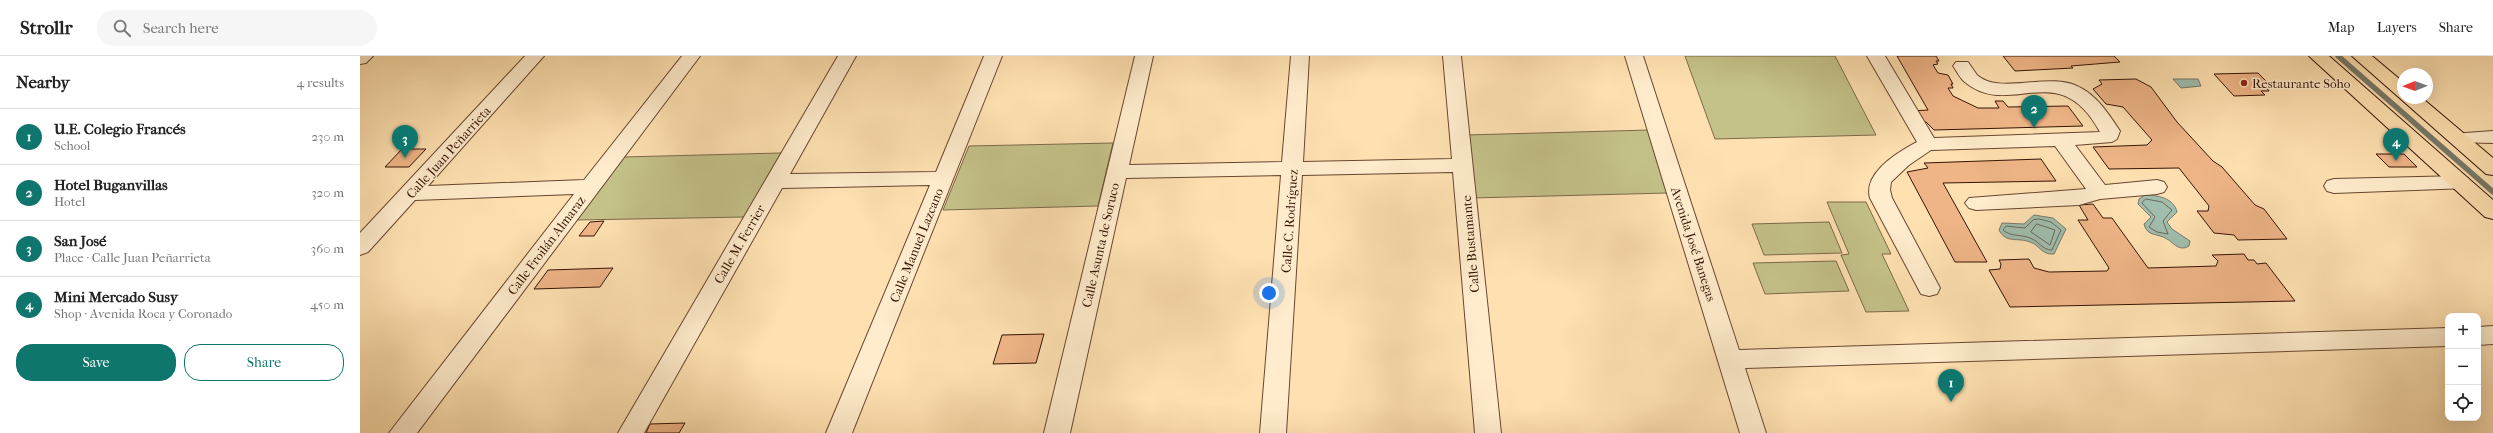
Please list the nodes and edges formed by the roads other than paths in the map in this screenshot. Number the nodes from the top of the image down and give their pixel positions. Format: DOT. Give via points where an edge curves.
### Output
graph roads {
  1 [pos="364,56"];
  2 [pos="535,56"];
  3 [pos="690,56"];
  4 [pos="847,56"];
  5 [pos="993,56"];
  6 [pos="1144,56"];
  7 [pos="1300,56"];
  8 [pos="1452,56"];
  9 [pos="1634,56"];
  10 [pos="1876,56"];
  11 [pos="2318,56"];
  12 [pos="2360,56"];
  13 [pos="360,58"];
  14 [pos="1962,66"];
  15 [pos="2397,87"];
  16 [pos="2417,104"];
  17 [pos="2493,137"];
  18 [pos="2458,138"];
  19 [pos="2060,139"];
  20 [pos="1928,144"];
  21 [pos="1462,164"];
  22 [pos="1292,168"];
  23 [pos="2493,169"];
  24 [pos="1117,172"];
  25 [pos="943,178"];
  26 [pos="776,181"];
  27 [pos="2461,183"];
  28 [pos="2334,186"];
  29 [pos="591,187"];
  30 [pos="2157,188"];
  31 [pos="2099,192"];
  32 [pos="411,193"];
  33 [pos="1976,203"];
  34 [pos="2493,212"];
  35 [pos="360,247"];
  36 [pos="1929,288"];
  37 [pos="2481,336"];
  38 [pos="2493,336"];
  39 [pos="2445,337"];
  40 [pos="1731,359"];
  41 [pos="402,433"];
  42 [pos="631,433"];
  43 [pos="839,433"];
  44 [pos="1057,433"];
  45 [pos="1273,433"];
  46 [pos="1488,433"];
  47 [pos="1754,433"];
  1 -- 13 [label="street"];
  2 -- 32 [label="street, Calle Juan Peñarrieta"];
  3 -- 29 [label="street, Calle Froilán Almaraz"];
  4 -- 26 [label="street, Calle M. Ferrier"];
  5 -- 25 [label="street, Calle Manuel Lazcano"];
  6 -- 24 [label="street, Calle Asunta de Soruco"];
  7 -- 22 [label="street, Calle C. Rodríguez"];
  8 -- 21 [label="street, Calle Bustamante"];
  9 -- 40 [label="street, Avenida José Banegas"];
  10 -- 20 [label="street"];
  11 -- 27 [label="main road"];
  12 -- 15 [label="main road"];
  14 -- 19 [label="street" via="1967,77 1980,87 2069,89 2083,98 2110,131 2110,135 2105,138"];
  16 -- 18 [label="main road"];
  17 -- 18 [label="street"];
  18 -- 23 [label="main road"];
  19 -- 20 [label="street"];
  19 -- 31 [label="street"];
  20 -- 36 [label="street" via="1919,148 1881,181 1879,190"];
  21 -- 22 [label="street"];
  21 -- 46 [label="street, Calle Bustamante"];
  22 -- 24 [label="street"];
  22 -- 45 [label="street, Calle C. Rodríguez"];
  24 -- 44 [label="street, Calle Asunta de Soruco"];
  25 -- 26 [label="street"];
  25 -- 43 [label="street, Calle Manuel Lazcano"];
  26 -- 42 [label="street, Calle M. Ferrier"];
  27 -- 28 [label="street"];
  27 -- 34 [label="main road"];
  29 -- 32 [label="street"];
  29 -- 41 [label="street, Calle Froilán Almaraz"];
  30 -- 31 [label="street"];
  31 -- 33 [label="street" via="2079,198"];
  32 -- 35 [label="street, Calle Juan Peñarrieta"];
  37 -- 38 [label="street"];
  39 -- 40 [label="street"];
  40 -- 47 [label="street, Avenida José Banegas"];
}
